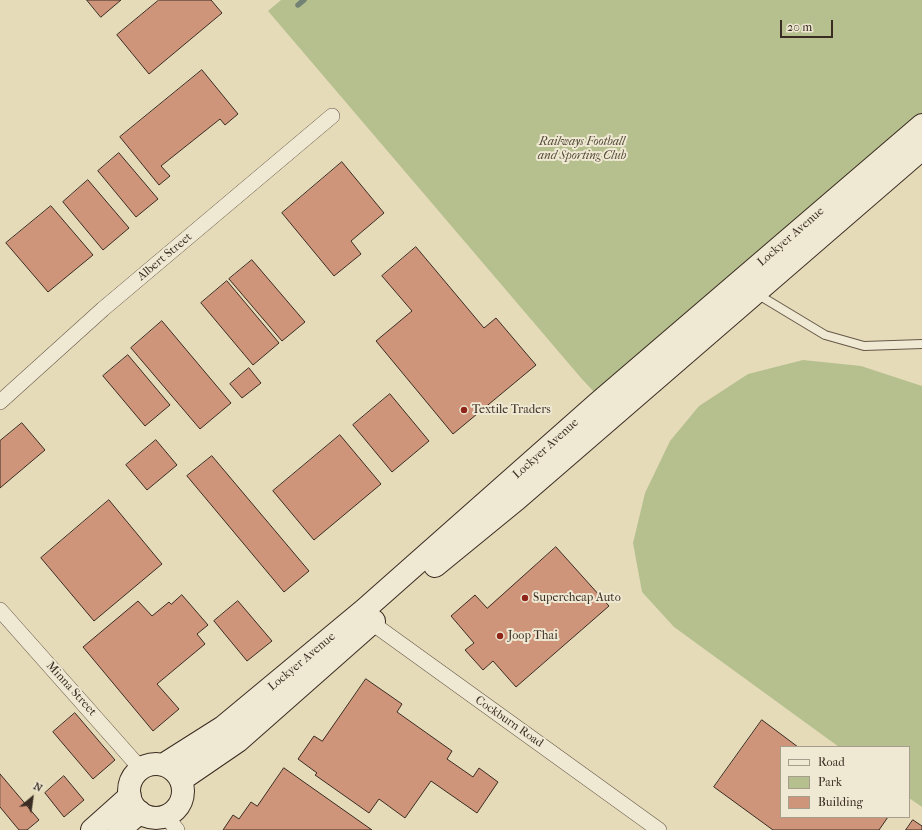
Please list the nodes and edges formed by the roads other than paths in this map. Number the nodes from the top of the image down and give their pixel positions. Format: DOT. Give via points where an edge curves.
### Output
graph roads {
  1 [pos="332,116"];
  2 [pos="922,124"];
  3 [pos="922,149"];
  4 [pos="755,292"];
  5 [pos="922,344"];
  6 [pos="0,402"];
  7 [pos="0,610"];
  8 [pos="366,618"];
  9 [pos="163,765"];
  10 [pos="141,768"];
  11 [pos="181,780"];
  12 [pos="135,804"];
  13 [pos="172,823"];
  14 [pos="92,830"];
  15 [pos="120,830"];
  16 [pos="659,830"];
  1 -- 6 [label="street, Albert Street" via="103,310"];
  2 -- 8 [label="main road, Lockyer Avenue" via="598,403"];
  3 -- 4 [label="main road, Lockyer Avenue"];
  4 -- 5 [label="lane" via="825,335 864,346"];
  4 -- 8 [label="main road, Lockyer Avenue" via="522,494 436,566"];
  7 -- 10 [label="street, Minna Street"];
  8 -- 9 [label="main road, Lockyer Avenue" via="223,727"];
  8 -- 11 [label="main road, Lockyer Avenue" via="238,741"];
  8 -- 16 [label="street, Cockburn Road"];
  9 -- 10 [label="main road" via="152,764"];
  9 -- 11 [label="main road" via="174,770"];
  10 -- 12 [label="main road" via="130,786"];
  11 -- 13 [label="main road" via="184,791 182,801"];
  12 -- 13 [label="main road" via="153,817"];
  12 -- 14 [label="main road"];
  12 -- 15 [label="main road"];
}
